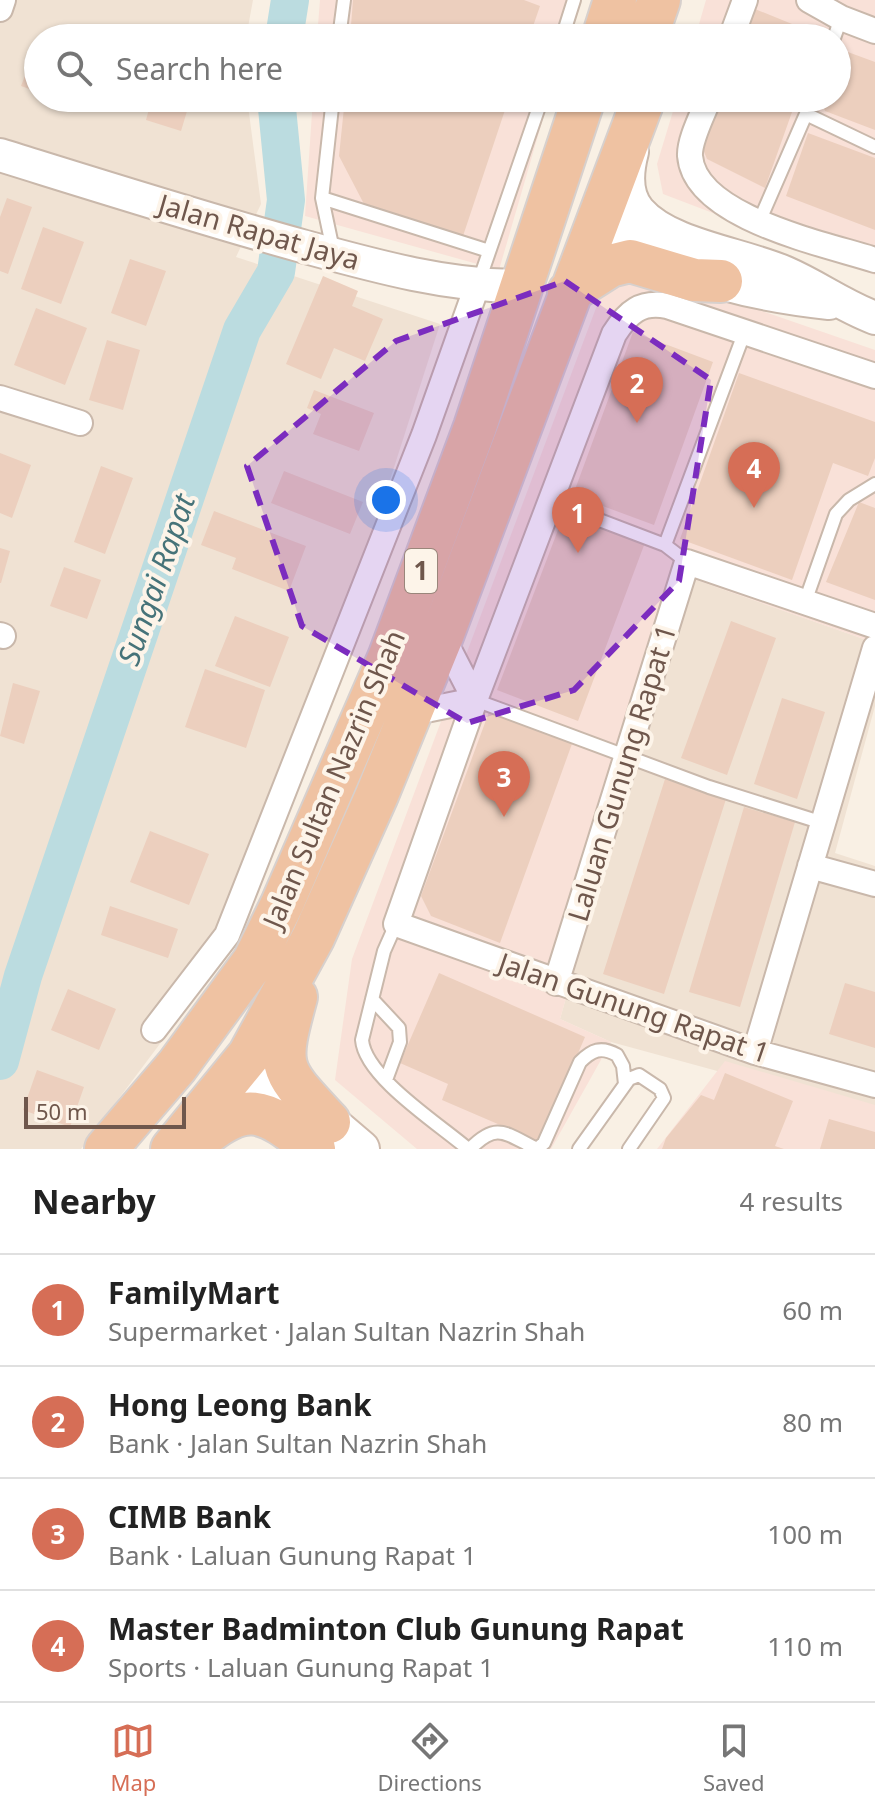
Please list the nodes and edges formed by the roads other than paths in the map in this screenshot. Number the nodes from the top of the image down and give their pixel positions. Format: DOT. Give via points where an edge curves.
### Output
graph roads {
  1 [pos="3,0"];
  2 [pos="344,0"];
  3 [pos="574,0"];
  4 [pos="615,0"];
  5 [pos="643,0"];
  6 [pos="659,0"];
  7 [pos="678,0"];
  8 [pos="745,0"];
  9 [pos="809,0"];
  10 [pos="0,9"];
  11 [pos="341,24"];
  12 [pos="566,24"];
  13 [pos="607,24"];
  14 [pos="635,24"];
  15 [pos="651,24"];
  16 [pos="670,24"];
  17 [pos="736,24"];
  18 [pos="833,24"];
  19 [pos="851,29"];
  20 [pos="875,31"];
  21 [pos="331,112"];
  22 [pos="537,112"];
  23 [pos="579,112"];
  24 [pos="604,112"];
  25 [pos="621,112"];
  26 [pos="639,112"];
  27 [pos="642,112"];
  28 [pos="704,112"];
  29 [pos="809,112"];
  30 [pos="808,115"];
  31 [pos="875,147"];
  32 [pos="0,155"];
  33 [pos="322,198"];
  34 [pos="600,212"];
  35 [pos="759,222"];
  36 [pos="489,251"];
  37 [pos="323,252"];
  38 [pos="875,260"];
  39 [pos="721,281"];
  40 [pos="477,286"];
  41 [pos="522,286"];
  42 [pos="569,292"];
  43 [pos="839,304"];
  44 [pos="875,318"];
  45 [pos="745,331"];
  46 [pos="875,376"];
  47 [pos="0,398"];
  48 [pos="80,423"];
  49 [pos="872,491"];
  50 [pos="552,502"];
  51 [pos="665,545"];
  52 [pos="687,562"];
  53 [pos="805,602"];
  54 [pos="875,626"];
  55 [pos="442,636"];
  56 [pos="875,648"];
  57 [pos="475,700"];
  58 [pos="411,713"];
  59 [pos="627,757"];
  60 [pos="823,823"];
  61 [pos="810,866"];
  62 [pos="875,884"];
  63 [pos="396,924"];
  64 [pos="313,938"];
  65 [pos="254,961"];
  66 [pos="556,983"];
  67 [pos="372,999"];
  68 [pos="154,1030"];
  69 [pos="755,1052"];
  70 [pos="240,1057"];
  71 [pos="386,1080"];
  72 [pos="625,1084"];
  73 [pos="875,1085"];
  74 [pos="325,1140"];
  75 [pos="106,1149"];
  76 [pos="116,1149"];
  77 [pos="172,1149"];
  78 [pos="189,1149"];
  79 [pos="361,1149"];
  80 [pos="469,1149"];
  81 [pos="579,1149"];
  82 [pos="629,1149"];
  1 -- 10 [label="street"];
  2 -- 11 [label="lane"];
  3 -- 12 [label="lane"];
  4 -- 13 [label="highway"];
  5 -- 14 [label="highway"];
  6 -- 15 [label="highway"];
  7 -- 16 [label="highway"];
  8 -- 17 [label="street"];
  9 -- 18 [label="street"];
  19 -- 20 [label="street"];
  21 -- 33 [label="lane"];
  22 -- 36 [label="lane"];
  23 -- 41 [label="highway, Jalan Sultan Nazrin Shah / 1"];
  24 -- 34 [label="highway" via="580,175 580,188"];
  25 -- 34 [label="highway" via="600,173"];
  26 -- 34 [label="highway, Jalan Sultan Nazrin Shah / 1"];
  27 -- 43 [label="street" via="628,187 635,207 648,221 787,273"];
  28 -- 35 [label="street" via="689,154 694,175 715,199"];
  29 -- 30 [label="lane"];
  30 -- 31 [label="lane"];
  30 -- 35 [label="lane"];
  32 -- 37 [label="street, Jalan Rapat Jaya"];
  33 -- 36 [label="lane"];
  33 -- 37 [label="lane"];
  34 -- 39 [label="street" via="639,250"];
  34 -- 42 [label="highway, Jalan Sultan Nazrin Shah / 1"];
  35 -- 38 [label="street"];
  36 -- 40 [label="lane"];
  37 -- 40 [label="street, Jalan Rapat Jaya"];
  39 -- 42 [label="highway" via="694,280 630,261 610,266"];
  39 -- 43 [label="street" via="776,297"];
  40 -- 41 [label="street, Jalan Rapat Jaya"];
  40 -- 68 [label="street" via="424,435 227,935"];
  41 -- 65 [label="highway, Jalan Sultan Nazrin Shah / 1" via="389,658"];
  42 -- 55 [label="highway, Jalan Sultan Nazrin Shah / 1"];
  43 -- 44 [label="street"];
  45 -- 46 [label="street"];
  45 -- 50 [label="street" via="651,303 624,318"];
  45 -- 51 [label="lane"];
  47 -- 48 [label="street"];
  49 -- 53 [label="lane" via="849,500 836,514"];
  50 -- 51 [label="lane"];
  50 -- 57 [label="street"];
  51 -- 52 [label="lane"];
  52 -- 53 [label="street"];
  52 -- 59 [label="street, Laluan Gunung Rapat 1"];
  53 -- 54 [label="street"];
  55 -- 57 [label="street"];
  55 -- 58 [label="highway, Jalan Sultan Nazrin Shah / 1"];
  56 -- 60 [label="street"];
  57 -- 58 [label="street"];
  57 -- 59 [label="lane"];
  57 -- 63 [label="street"];
  58 -- 64 [label="highway, Jalan Sultan Nazrin Shah / 1"];
  59 -- 60 [label="lane"];
  59 -- 66 [label="street, Laluan Gunung Rapat 1"];
  60 -- 61 [label="street"];
  61 -- 62 [label="street"];
  61 -- 69 [label="street"];
  63 -- 66 [label="street, Jalan Gunung Rapat 1"];
  63 -- 67 [label="lane"];
  64 -- 70 [label="highway, Jalan Sultan Nazrin Shah / 1"];
  64 -- 74 [label="highway" via="286,1034 284,1067"];
  65 -- 70 [label="highway" via="229,1021"];
  65 -- 75 [label="highway, Jalan Sultan Nazrin Shah / 1" via="177,1066"];
  66 -- 69 [label="street, Jalan Gunung Rapat 1"];
  67 -- 71 [label="lane" via="363,1053"];
  67 -- 71 [label="lane" via="399,1028 400,1042"];
  69 -- 73 [label="street, Jalan Gunung Rapat 1"];
  70 -- 74 [label="main road"];
  70 -- 76 [label="highway" via="183,1083"];
  70 -- 77 [label="highway, Jalan Sultan Nazrin Shah / 1"];
  71 -- 80 [label="lane"];
  72 -- 80 [label="lane" via="617,1055 599,1049 589,1052 537,1149 498,1130"];
  72 -- 81 [label="lane"];
  72 -- 82 [label="lane" via="639,1075 664,1098"];
  74 -- 78 [label="highway" via="249,1113 227,1117"];
  74 -- 79 [label="main road"];
}
